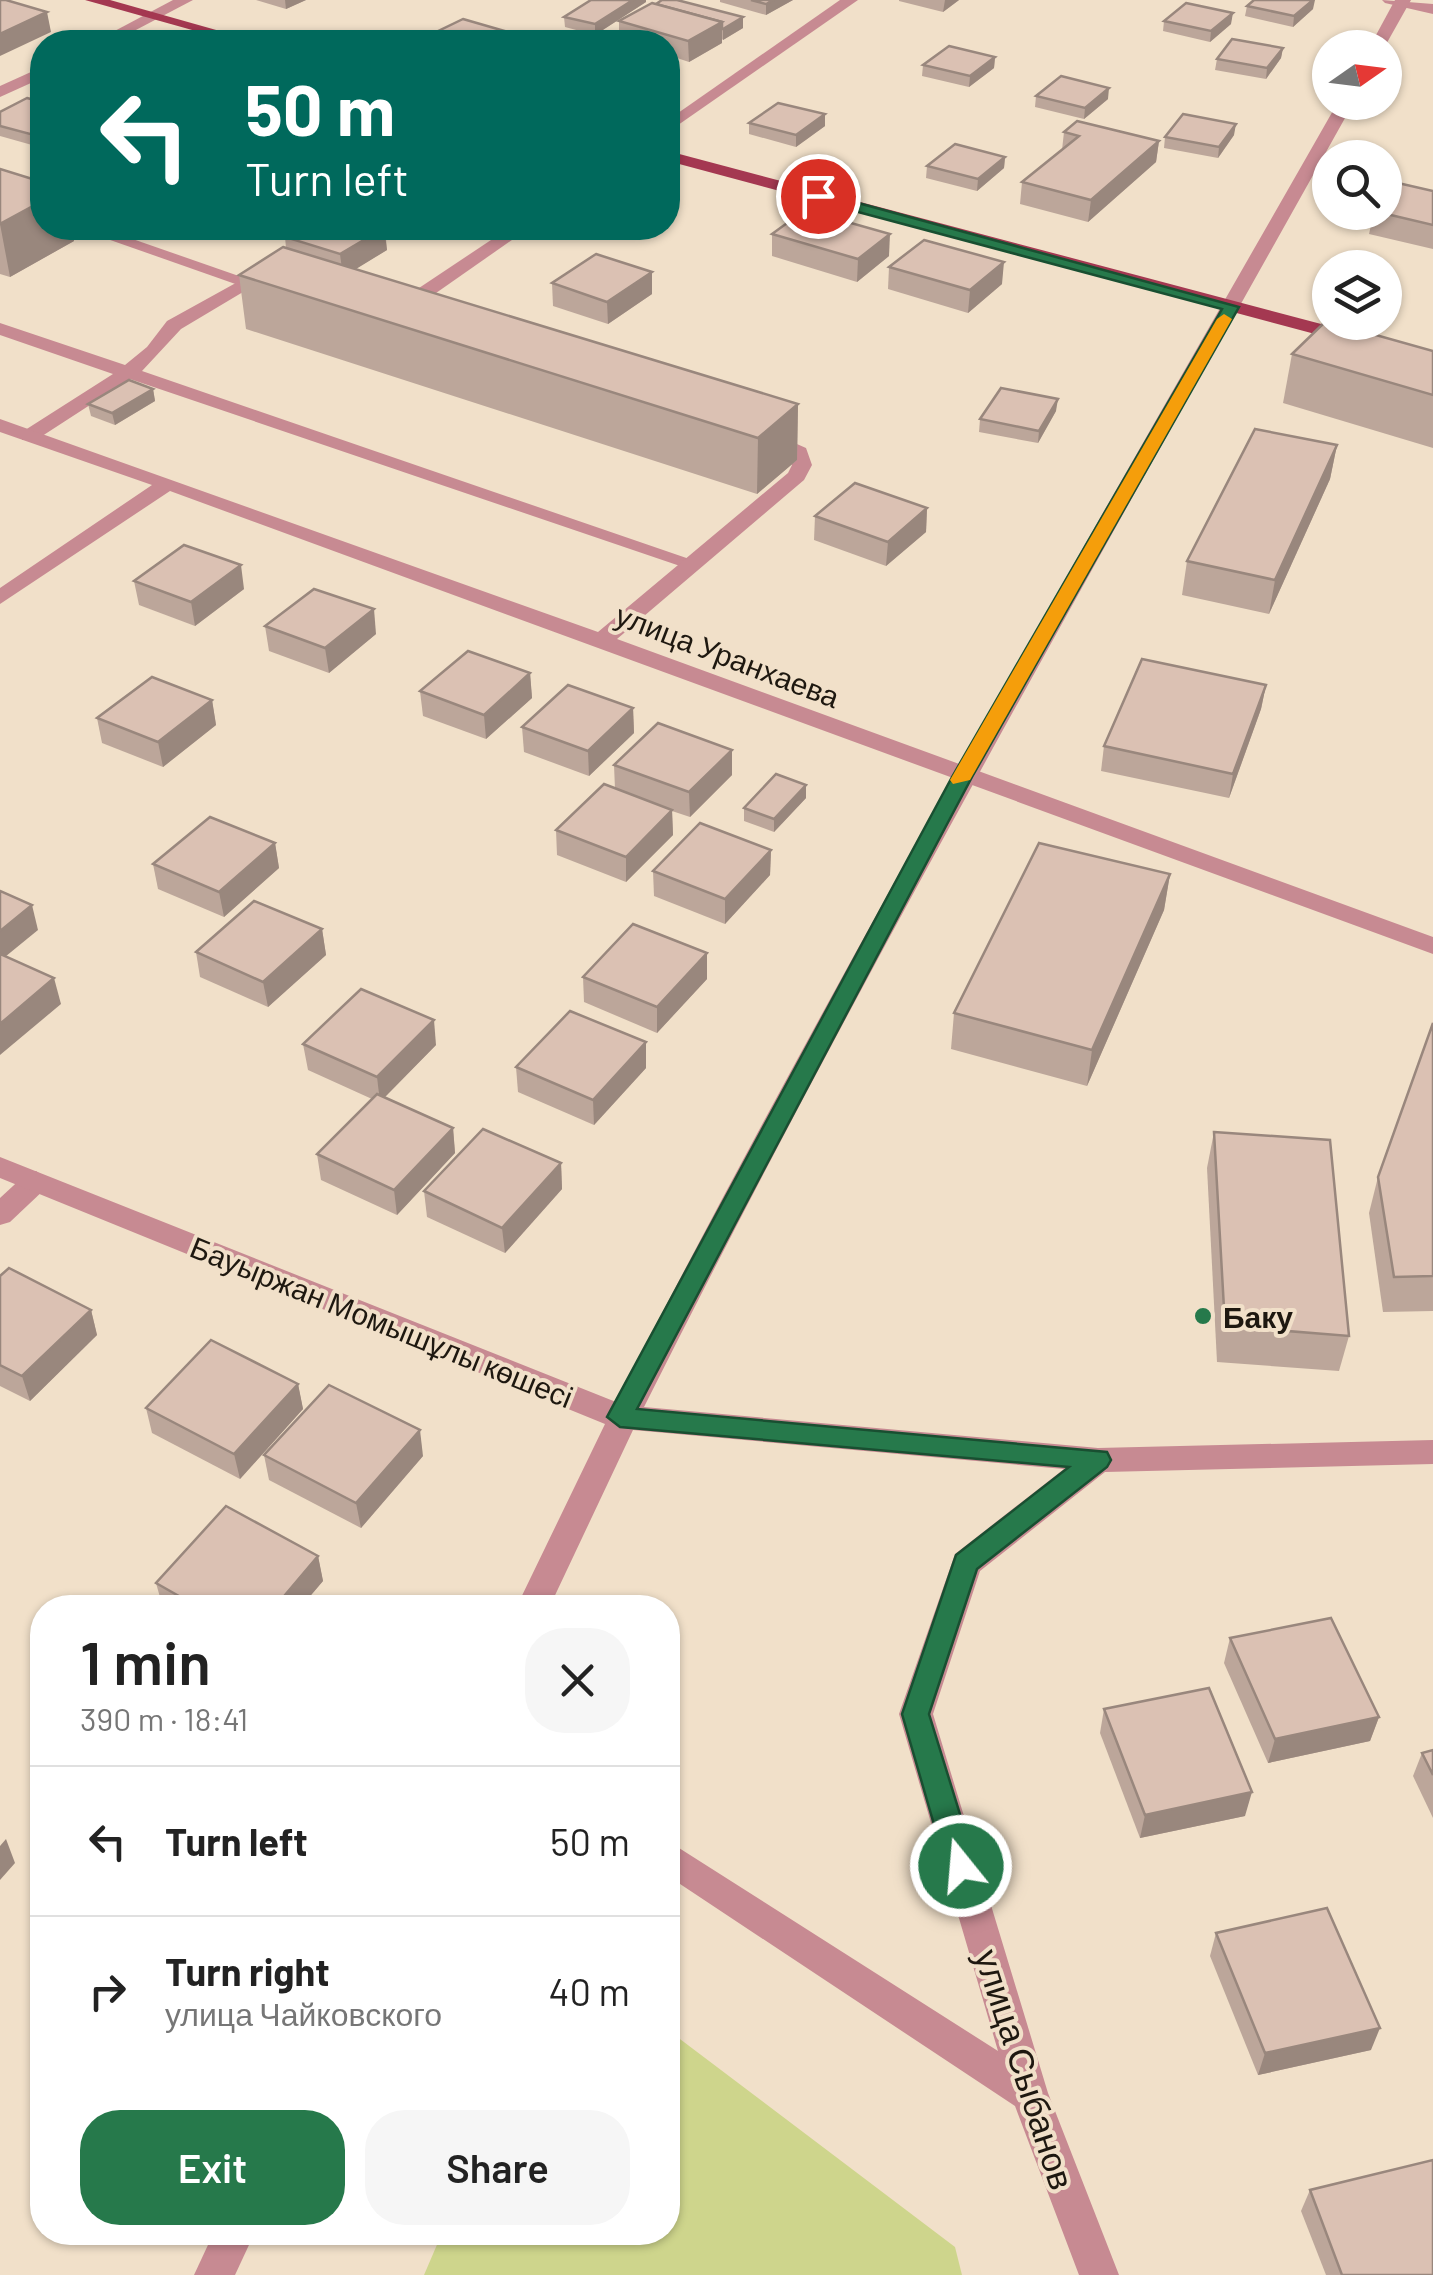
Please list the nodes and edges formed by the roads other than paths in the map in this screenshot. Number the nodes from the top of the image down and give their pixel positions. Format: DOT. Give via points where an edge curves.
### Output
graph roads {
  1 [pos="93,0"];
  2 [pos="185,0"];
  3 [pos="850,0"];
  4 [pos="1398,1"];
  5 [pos="1433,9"];
  6 [pos="155,16"];
  7 [pos="126,30"];
  8 [pos="207,30"];
  9 [pos="1384,30"];
  10 [pos="30,78"];
  11 [pos="0,92"];
  12 [pos="680,119"];
  13 [pos="1336,120"];
  14 [pos="680,159"];
  15 [pos="121,240"];
  16 [pos="504,240"];
  17 [pos="249,283"];
  18 [pos="286,295"];
  19 [pos="1231,307"];
  20 [pos="386,327"];
  21 [pos="0,328"];
  22 [pos="1379,345"];
  23 [pos="126,373"];
  24 [pos="0,426"];
  25 [pos="750,432"];
  26 [pos="29,436"];
  27 [pos="166,485"];
  28 [pos="690,563"];
  29 [pos="0,598"];
  30 [pos="602,639"];
  31 [pos="962,777"];
  32 [pos="1433,946"];
  33 [pos="0,1167"];
  34 [pos="36,1181"];
  35 [pos="0,1215"];
  36 [pos="620,1417"];
  37 [pos="1433,1452"];
  38 [pos="1098,1460"];
  39 [pos="538,1595"];
  40 [pos="680,1865"];
  41 [pos="1029,2093"];
  42 [pos="228,2245"];
  43 [pos="214,2275"];
  44 [pos="1099,2275"];
  1 -- 6 [label="main road"];
  2 -- 6 [label="street"];
  3 -- 12 [label="street"];
  4 -- 5 [label="street"];
  4 -- 9 [label="street"];
  6 -- 7 [label="street"];
  6 -- 8 [label="main road"];
  10 -- 11 [label="street"];
  13 -- 19 [label="street"];
  14 -- 19 [label="main road"];
  15 -- 17 [label="street"];
  16 -- 20 [label="street"];
  17 -- 18 [label="street"];
  17 -- 23 [label="street" via="174,326"];
  19 -- 22 [label="main road"];
  19 -- 31 [label="street"];
  21 -- 23 [label="street"];
  23 -- 26 [label="street"];
  23 -- 28 [label="street"];
  24 -- 26 [label="street, улица Уранхаева"];
  25 -- 28 [label="street" via="796,448 802,465 797,476"];
  26 -- 27 [label="street, улица Уранхаева"];
  27 -- 29 [label="street"];
  27 -- 30 [label="street, улица Уранхаева"];
  28 -- 30 [label="street"];
  30 -- 31 [label="street, улица Уранхаева"];
  31 -- 32 [label="street, улица Уранхаева"];
  31 -- 36 [label="street"];
  33 -- 34 [label="street, Бауыржан Момышұлы көшесі"];
  34 -- 35 [label="street"];
  34 -- 36 [label="street, Бауыржан Момышұлы көшесі"];
  36 -- 38 [label="street, Бауыржан Момышұлы көшесі"];
  36 -- 39 [label="street"];
  37 -- 38 [label="street, Бауыржан Момышұлы көшесі"];
  38 -- 41 [label="street, улица Сыбанов" via="966,1562 916,1714"];
  40 -- 41 [label="street"];
  41 -- 44 [label="street, улица Сыбанов"];
  42 -- 43 [label="street"];
}
